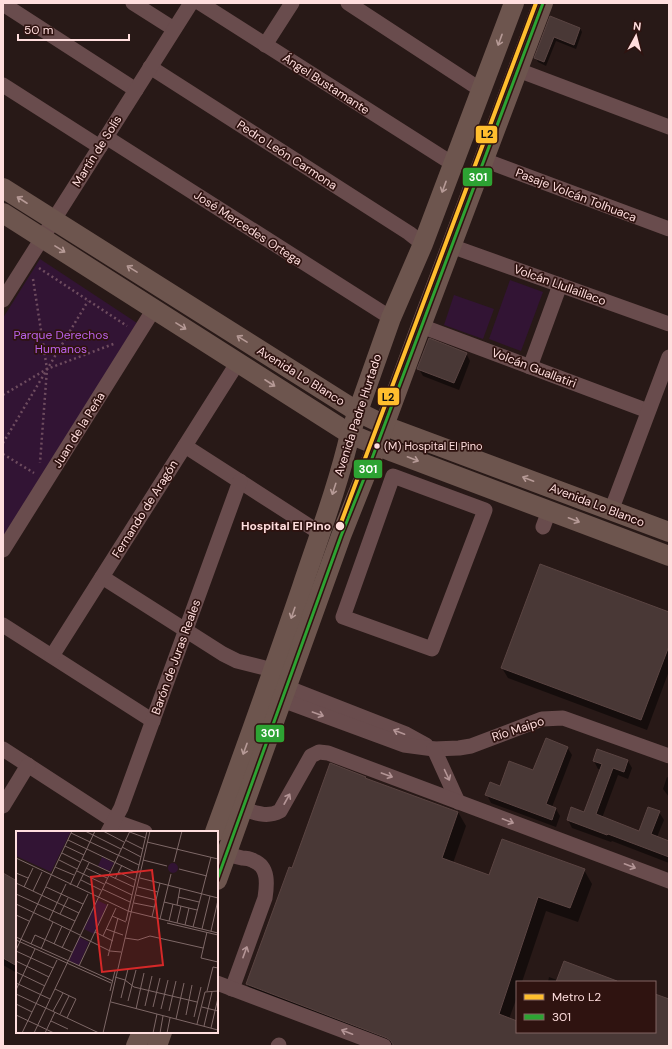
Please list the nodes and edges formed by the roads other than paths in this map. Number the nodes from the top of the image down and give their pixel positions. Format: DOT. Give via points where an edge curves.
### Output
graph roads {
  1 [pos="134,3"];
  2 [pos="191,3"];
  3 [pos="200,3"];
  4 [pos="292,3"];
  5 [pos="348,3"];
  6 [pos="543,3"];
  7 [pos="3,4"];
  8 [pos="509,5"];
  9 [pos="174,29"];
  10 [pos="265,44"];
  11 [pos="150,67"];
  12 [pos="518,70"];
  13 [pos="3,85"];
  14 [pos="136,90"];
  15 [pos="481,90"];
  16 [pos="669,127"];
  17 [pos="103,142"];
  18 [pos="484,160"];
  19 [pos="453,164"];
  20 [pos="3,188"];
  21 [pos="3,213"];
  22 [pos="53,220"];
  23 [pos="669,230"];
  24 [pos="42,238"];
  25 [pos="423,244"];
  26 [pos="451,246"];
  27 [pos="560,285"];
  28 [pos="3,300"];
  29 [pos="154,309"];
  30 [pos="391,318"];
  31 [pos="669,324"];
  32 [pos="420,326"];
  33 [pos="669,357"];
  34 [pos="238,362"];
  35 [pos="530,367"];
  36 [pos="666,374"];
  37 [pos="648,411"];
  38 [pos="358,412"];
  39 [pos="384,425"];
  40 [pos="350,434"];
  41 [pos="376,445"];
  42 [pos="185,446"];
  43 [pos="240,481"];
  44 [pos="611,511"];
  45 [pos="320,532"];
  46 [pos="669,532"];
  47 [pos="3,550"];
  48 [pos="669,556"];
  49 [pos="102,577"];
  50 [pos="3,626"];
  51 [pos="185,630"];
  52 [pos="432,649"];
  53 [pos="52,656"];
  54 [pos="273,670"];
  55 [pos="284,694"];
  56 [pos="153,721"];
  57 [pos="3,749"];
  58 [pos="434,749"];
  59 [pos="669,756"];
  60 [pos="28,765"];
  61 [pos="458,802"];
  62 [pos="3,806"];
  63 [pos="242,809"];
  64 [pos="111,827"];
  65 [pos="138,831"];
  66 [pos="216,831"];
  67 [pos="222,854"];
  68 [pos="218,875"];
  69 [pos="669,881"];
  70 [pos="218,982"];
  71 [pos="232,988"];
  72 [pos="142,1033"];
  73 [pos="162,1033"];
  74 [pos="136,1046"];
  75 [pos="157,1046"];
  76 [pos="384,1046"];
  1 -- 9 [label="street"];
  2 -- 9 [label="street, Martín de Solís"];
  3 -- 10 [label="street, Ángel Bustamante"];
  4 -- 10 [label="street"];
  5 -- 15 [label="street"];
  6 -- 12 [label="main road, Avenida Padre Hurtado"];
  7 -- 14 [label="street"];
  8 -- 15 [label="main road, Avenida Padre Hurtado, one-way"];
  9 -- 11 [label="street, Martín de Solís"];
  10 -- 19 [label="street, Ángel Bustamante"];
  11 -- 14 [label="street, Martín de Solís"];
  11 -- 25 [label="street, Pedro León Carmona"];
  12 -- 16 [label="street"];
  12 -- 18 [label="main road, Avenida Padre Hurtado"];
  13 -- 17 [label="street, José Mercedes Ortega"];
  14 -- 17 [label="street, Martín de Solís"];
  15 -- 19 [label="main road, Avenida Padre Hurtado"];
  17 -- 22 [label="street, Martín de Solís"];
  17 -- 30 [label="street, José Mercedes Ortega"];
  18 -- 23 [label="street, Pasaje Volcán Tolhuaca"];
  18 -- 26 [label="main road, Avenida Padre Hurtado"];
  19 -- 25 [label="main road, Avenida Padre Hurtado, one-way"];
  22 -- 20 [label="main road, Avenida Lo Blanco, one-way"];
  21 -- 24 [label="main road, Avenida Lo Blanco"];
  22 -- 24 [label="street, Martín de Solís"];
  38 -- 22 [label="main road, Avenida Lo Blanco, one-way"];
  24 -- 28 [label="street, Martín de Solís"];
  24 -- 29 [label="main road, Avenida Lo Blanco, one-way"];
  25 -- 30 [label="main road, Avenida Padre Hurtado"];
  26 -- 27 [label="street, Volcán Llullaillaco"];
  26 -- 32 [label="main road, Avenida Padre Hurtado"];
  27 -- 31 [label="street, Volcán Llullaillaco"];
  27 -- 35 [label="street"];
  29 -- 34 [label="main road, Avenida Lo Blanco, one-way"];
  29 -- 47 [label="street, Juan de la Peña" via="43,479"];
  30 -- 38 [label="main road, Avenida Padre Hurtado"];
  32 -- 35 [label="street, Volcán Guallatiri"];
  32 -- 39 [label="main road, Avenida Padre Hurtado"];
  33 -- 36 [label="street"];
  34 -- 40 [label="main road, Avenida Lo Blanco, one-way"];
  34 -- 42 [label="street, Fernando de Aragón"];
  35 -- 37 [label="street, Volcán Guallatiri"];
  36 -- 37 [label="street"];
  37 -- 44 [label="street"];
  38 -- 39 [label="main road, Avenida Lo Blanco"];
  38 -- 40 [label="main road, Avenida Padre Hurtado"];
  39 -- 41 [label="main road, Avenida Padre Hurtado"];
  44 -- 39 [label="main road, Avenida Lo Blanco, one-way"];
  40 -- 41 [label="main road, Avenida Lo Blanco"];
  40 -- 45 [label="main road, Avenida Padre Hurtado, one-way"];
  41 -- 48 [label="main road, Avenida Lo Blanco, one-way" via="546,519"];
  41 -- 55 [label="main road, Avenida Padre Hurtado"];
  42 -- 43 [label="street"];
  42 -- 49 [label="street, Fernando de Aragón"];
  43 -- 45 [label="street"];
  43 -- 51 [label="street, Barón de Juras Reales"];
  44 -- 46 [label="main road, Avenida Lo Blanco"];
  45 -- 54 [label="main road, Avenida Padre Hurtado, one-way"];
  49 -- 51 [label="street"];
  49 -- 53 [label="street, Fernando de Aragón"];
  50 -- 53 [label="street"];
  51 -- 54 [label="street" via="230,658"];
  51 -- 56 [label="street, Barón de Juras Reales"];
  52 -- 52 [label="street" via="484,510 393,476 342,617"];
  53 -- 56 [label="street"];
  54 -- 66 [label="main road, Avenida Padre Hurtado, one-way"];
  55 -- 58 [label="street, Río Maipo" via="404,745"];
  55 -- 63 [label="main road, Avenida Padre Hurtado"];
  56 -- 64 [label="street, Barón de Juras Reales" via="121,808"];
  57 -- 60 [label="street"];
  58 -- 59 [label="street, Río Maipo" via="471,746 542,719 563,718"];
  58 -- 61 [label="street, one-way"];
  60 -- 62 [label="street"];
  60 -- 64 [label="street"];
  63 -- 61 [label="street, one-way" via="266,815 280,811 311,756 319,752 328,753"];
  61 -- 69 [label="street, one-way"];
  63 -- 67 [label="main road, Avenida Padre Hurtado"];
  64 -- 65 [label="street"];
  67 -- 68 [label="main road, Avenida Padre Hurtado"];
  71 -- 67 [label="street, one-way" via="265,898 267,884 265,873 255,861"];
  70 -- 71 [label="street"];
  76 -- 71 [label="street, one-way"];
  72 -- 74 [label="main road"];
  73 -- 75 [label="main road"];
}
